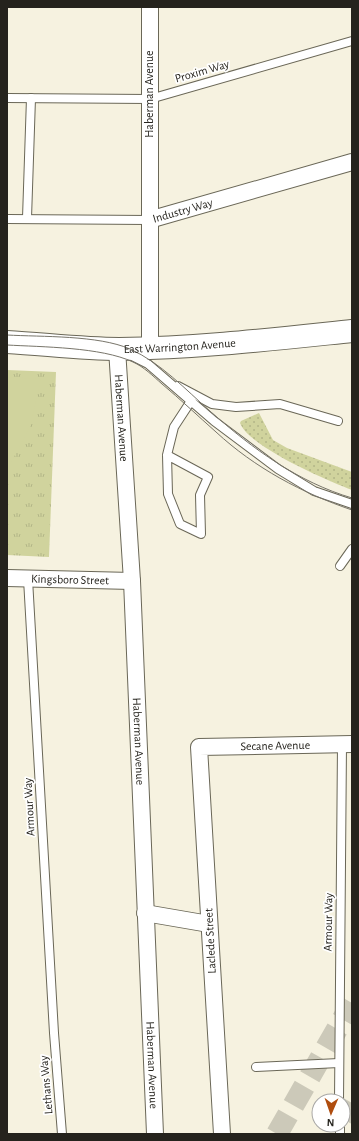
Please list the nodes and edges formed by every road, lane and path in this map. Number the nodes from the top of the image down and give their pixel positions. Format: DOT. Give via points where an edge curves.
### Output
graph roads {
  1 [pos="150,7"];
  2 [pos="352,41"];
  3 [pos="7,98"];
  4 [pos="31,98"];
  5 [pos="150,99"];
  6 [pos="352,162"];
  7 [pos="7,218"];
  8 [pos="27,218"];
  9 [pos="149,220"];
  10 [pos="352,331"];
  11 [pos="7,342"];
  12 [pos="150,348"];
  13 [pos="117,349"];
  14 [pos="170,382"];
  15 [pos="191,401"];
  16 [pos="338,421"];
  17 [pos="167,455"];
  18 [pos="352,504"];
  19 [pos="352,549"];
  20 [pos="340,566"];
  21 [pos="7,578"];
  22 [pos="28,579"];
  23 [pos="132,581"];
  24 [pos="347,744"];
  25 [pos="199,748"];
  26 [pos="145,913"];
  27 [pos="209,924"];
  28 [pos="54,1033"];
  29 [pos="338,1063"];
  30 [pos="256,1067"];
  31 [pos="339,1093"];
  32 [pos="62,1134"];
  33 [pos="155,1134"];
  34 [pos="222,1134"];
  1 -- 5 [label="street, Haberman Avenue"];
  2 -- 5 [label="lane, Proxim Way"];
  3 -- 4 [label="lane, Proxim Way"];
  4 -- 5 [label="lane, Proxim Way"];
  4 -- 8 [label="lane"];
  5 -- 9 [label="street, Haberman Avenue"];
  6 -- 9 [label="street, Industry Way"];
  7 -- 8 [label="lane, Industry Way"];
  8 -- 9 [label="lane, Industry Way"];
  9 -- 12 [label="street, Haberman Avenue"];
  10 -- 12 [label="main road, East Warrington Avenue"];
  11 -- 13 [label="main road, East Warrington Avenue"];
  12 -- 13 [label="main road, East Warrington Avenue"];
  13 -- 14 [label="lane" via="148,364"];
  13 -- 23 [label="street, Haberman Avenue"];
  14 -- 15 [label="lane"];
  14 -- 16 [label="lane" via="212,404 236,407 280,404"];
  15 -- 17 [label="lane" via="174,426"];
  15 -- 18 [label="lane" via="278,469 314,491"];
  17 -- 17 [label="lane" via="168,494 180,524 201,534 200,495 208,477"];
  19 -- 20 [label="lane"];
  21 -- 22 [label="street, Kingsboro Street"];
  22 -- 23 [label="street, Kingsboro Street"];
  22 -- 28 [label="lane, Armour Way"];
  23 -- 26 [label="street, Haberman Avenue"];
  24 -- 25 [label="street, Secane Avenue"];
  24 -- 29 [label="lane, Armour Way"];
  25 -- 27 [label="street, Laclede Street"];
  26 -- 27 [label="street"];
  26 -- 33 [label="street, Haberman Avenue"];
  27 -- 34 [label="street, Laclede Street"];
  28 -- 32 [label="lane, Lethans Way"];
  29 -- 30 [label="lane"];
  29 -- 31 [label="lane, Armour Way"];
}
